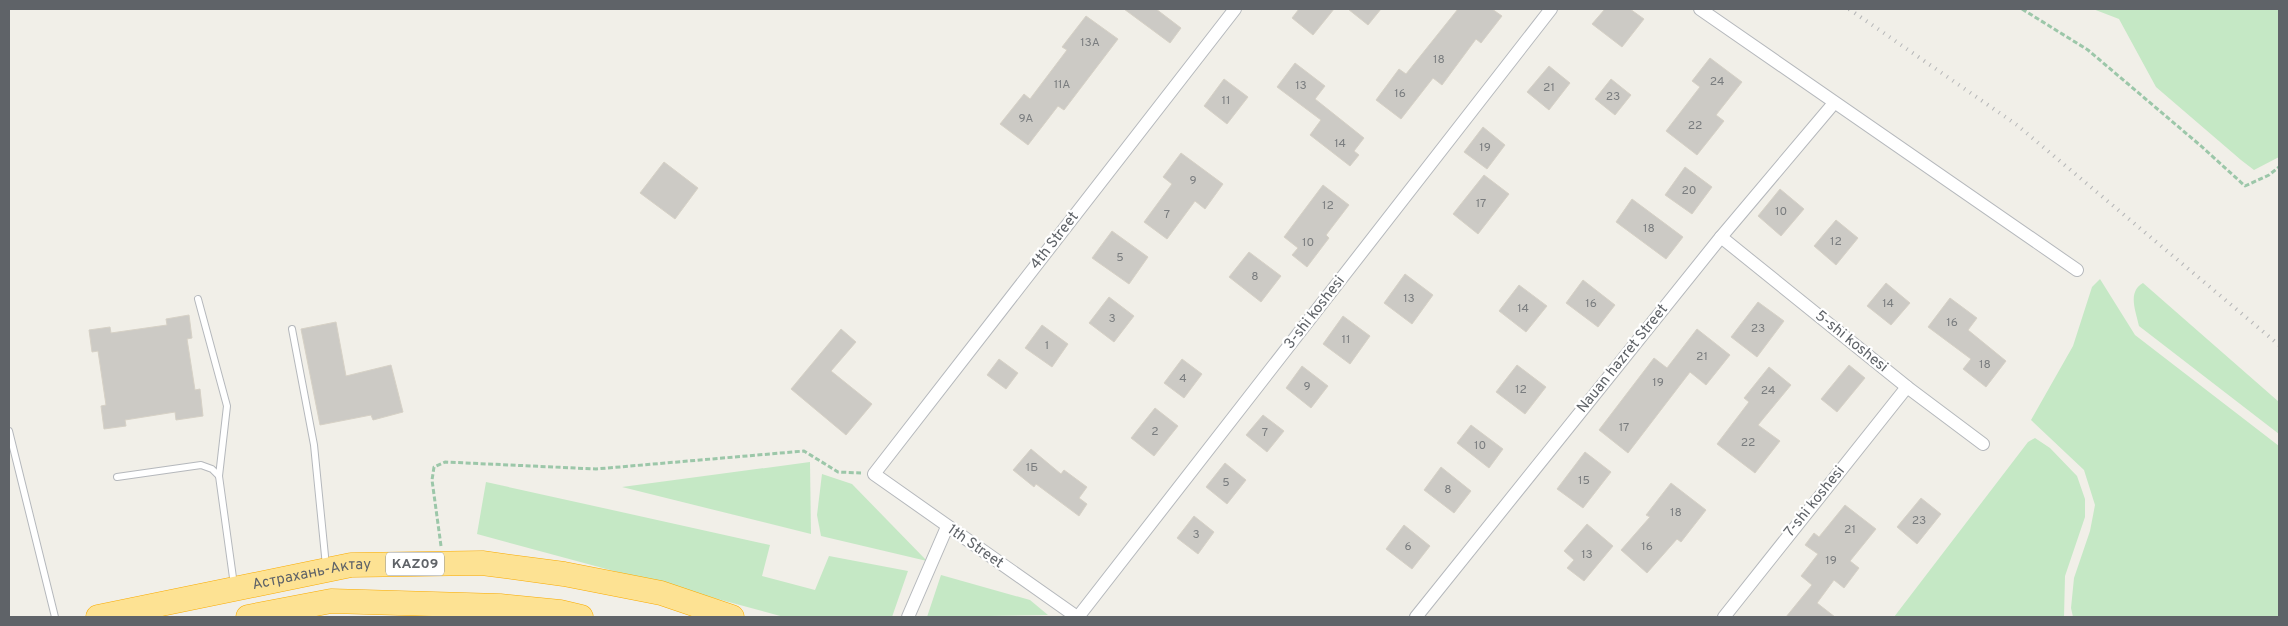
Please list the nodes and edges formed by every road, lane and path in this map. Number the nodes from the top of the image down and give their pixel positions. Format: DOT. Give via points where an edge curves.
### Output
graph roads {
  1 [pos="1235,9"];
  2 [pos="1551,9"];
  3 [pos="1700,9"];
  4 [pos="2022,9"];
  5 [pos="1834,103"];
  6 [pos="2279,167"];
  7 [pos="1721,237"];
  8 [pos="2078,270"];
  9 [pos="198,299"];
  10 [pos="292,329"];
  11 [pos="1907,387"];
  12 [pos="9,431"];
  13 [pos="1983,444"];
  14 [pos="874,474"];
  15 [pos="219,476"];
  16 [pos="117,477"];
  17 [pos="947,527"];
  18 [pos="444,564"];
  19 [pos="326,570"];
  20 [pos="564,574"];
  21 [pos="234,588"];
  22 [pos="498,612"];
  23 [pos="570,614"];
  24 [pos="55,617"];
  25 [pos="98,617"];
  26 [pos="248,617"];
  27 [pos="732,617"];
  28 [pos="908,617"];
  29 [pos="1078,617"];
  30 [pos="1416,617"];
  31 [pos="1724,617"];
  1 -- 14 [label="street, 4th Street"];
  2 -- 29 [label="street, 3-shi koshesi"];
  3 -- 5 [label="street"];
  4 -- 6 [label="path" via="2088,50 2245,186"];
  5 -- 7 [label="street, Nauan hazret Street"];
  5 -- 8 [label="street"];
  7 -- 11 [label="street, 5-shi koshesi"];
  7 -- 30 [label="street, Nauan hazret Street"];
  9 -- 15 [label="lane" via="227,406"];
  10 -- 19 [label="lane" via="314,445"];
  11 -- 13 [label="street, 5-shi koshesi"];
  11 -- 31 [label="street, 7-shi koshesi"];
  12 -- 24 [label="lane"];
  14 -- 17 [label="street, 1th Street"];
  14 -- 18 [label="path" via="838,472 804,451 596,468 445,462 434,468 432,480"];
  15 -- 16 [label="lane" via="212,468 200,464"];
  15 -- 21 [label="lane"];
  17 -- 28 [label="street"];
  17 -- 29 [label="street, 1th Street"];
  18 -- 19 [label="highway, Астрахань-Актау / KAZ09" via="351,565"];
  18 -- 20 [label="highway, Астрахань-Актау / KAZ09" via="482,563"];
  19 -- 21 [label="highway, Астрахань-Актау / KAZ09"];
  20 -- 23 [label="highway"];
  20 -- 27 [label="highway, Астрахань-Актау / KAZ09" via="661,593"];
  21 -- 25 [label="highway, Астрахань-Актау / KAZ09"];
  22 -- 23 [label="highway"];
  22 -- 26 [label="highway" via="331,601"];
}
